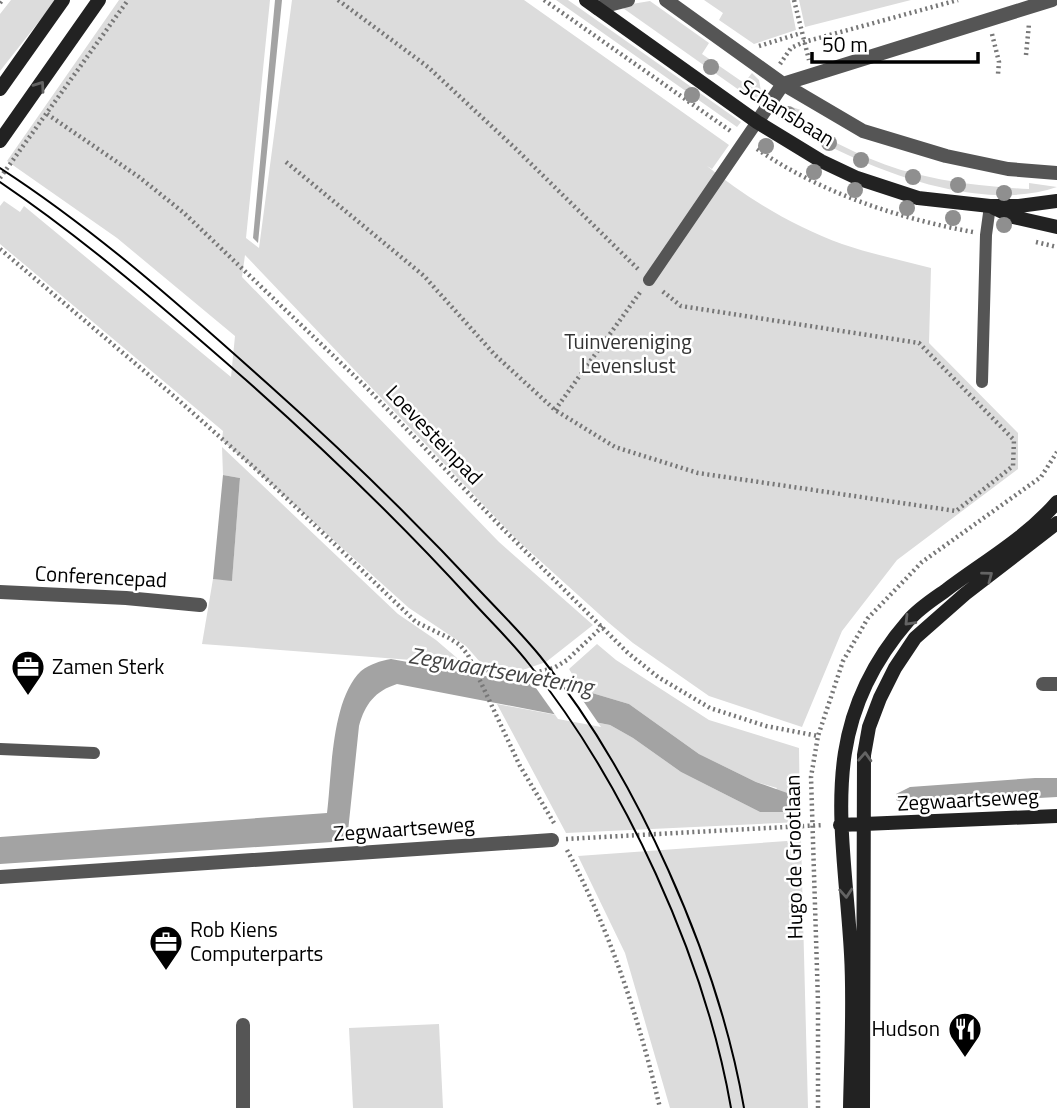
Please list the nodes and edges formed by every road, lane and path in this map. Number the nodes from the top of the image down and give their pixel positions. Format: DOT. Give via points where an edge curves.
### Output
graph roads {
  1 [pos="63,0"];
  2 [pos="99,0"];
  3 [pos="128,0"];
  4 [pos="338,0"];
  5 [pos="628,0"];
  6 [pos="666,0"];
  7 [pos="794,0"];
  8 [pos="958,0"];
  9 [pos="1052,0"];
  10 [pos="591,4"];
  11 [pos="1031,7"];
  12 [pos="988,20"];
  13 [pos="802,33"];
  14 [pos="804,42"];
  15 [pos="737,53"];
  16 [pos="1026,55"];
  17 [pos="813,74"];
  18 [pos="999,74"];
  19 [pos="783,84"];
  20 [pos="0,89"];
  21 [pos="47,114"];
  22 [pos="757,122"];
  23 [pos="0,141"];
  24 [pos="286,162"];
  25 [pos="1057,173"];
  26 [pos="0,178"];
  27 [pos="1057,201"];
  28 [pos="990,206"];
  29 [pos="1057,227"];
  30 [pos="0,250"];
  31 [pos="649,280"];
  32 [pos="982,382"];
  33 [pos="555,410"];
  34 [pos="1057,452"];
  35 [pos="1057,502"];
  36 [pos="1057,523"];
  37 [pos="0,592"];
  38 [pos="200,605"];
  39 [pos="603,626"];
  40 [pos="475,668"];
  41 [pos="818,736"];
  42 [pos="0,750"];
  43 [pos="94,753"];
  44 [pos="1057,816"];
  45 [pos="811,825"];
  46 [pos="840,825"];
  47 [pos="864,825"];
  48 [pos="557,835"];
  49 [pos="0,877"];
  50 [pos="243,1025"];
  51 [pos="243,1108"];
  52 [pos="660,1108"];
  53 [pos="818,1108"];
  54 [pos="850,1108"];
  55 [pos="863,1108"];
  1 -- 20 [label="street"];
  23 -- 2 [label="street, one-way"];
  3 -- 21 [label="path"];
  4 -- 31 [label="path" via="428,67"];
  5 -- 10 [label="street"];
  6 -- 15 [label="street, Schansbaan"];
  7 -- 13 [label="path"];
  8 -- 14 [label="path"];
  9 -- 11 [label="street"];
  10 -- 22 [label="street, Schansbaan"];
  11 -- 12 [label="street"];
  11 -- 16 [label="path"];
  12 -- 17 [label="street"];
  12 -- 18 [label="path"];
  13 -- 14 [label="path"];
  13 -- 15 [label="path"];
  14 -- 17 [label="path"];
  14 -- 19 [label="path" via="791,48 778,67"];
  15 -- 19 [label="street, Schansbaan"];
  17 -- 19 [label="street"];
  19 -- 22 [label="street"];
  19 -- 25 [label="street, Schansbaan" via="863,131 946,156"];
  21 -- 26 [label="path"];
  21 -- 39 [label="path, Loevesteinpad" via="184,213"];
  22 -- 28 [label="street, Schansbaan" via="821,161 885,189 918,198"];
  22 -- 31 [label="lane"];
  24 -- 33 [label="path" via="424,276 495,355"];
  27 -- 28 [label="street, Schansbaan"];
  28 -- 29 [label="street, Schansbaan" via="1013,217"];
  28 -- 32 [label="lane"];
  30 -- 40 [label="path" via="257,470 416,622 460,645"];
  31 -- 33 [label="path"];
  31 -- 33 [label="path" via="681,306 919,344 1014,440 1013,466 956,511 698,473 615,447"];
  34 -- 41 [label="path, Hugo de Grootlaan" via="1041,477 922,562 868,618 843,661"];
  35 -- 46 [label="street, one-way" via="1025,534 911,617 895,637 862,693 848,729"];
  47 -- 36 [label="street, one-way" via="864,755 869,727 895,668 915,638 940,614"];
  37 -- 38 [label="street, Conferencepad"];
  39 -- 40 [label="path" via="554,668 522,676"];
  39 -- 41 [label="path, Loevesteinpad" via="658,677 710,708 765,726"];
  40 -- 48 [label="path"];
  41 -- 45 [label="path, Hugo de Grootlaan" via="811,777"];
  42 -- 43 [label="lane"];
  44 -- 47 [label="street, Zegwaartseweg"];
  45 -- 48 [label="path"];
  45 -- 53 [label="path, Hugo de Grootlaan"];
  46 -- 47 [label="street, Zegwaartseweg"];
  46 -- 54 [label="street, one-way" via="851,954"];
  47 -- 55 [label="street"];
  48 -- 49 [label="street, Zegwaartseweg"];
  48 -- 52 [label="path" via="617,961"];
  50 -- 51 [label="street"];
}
